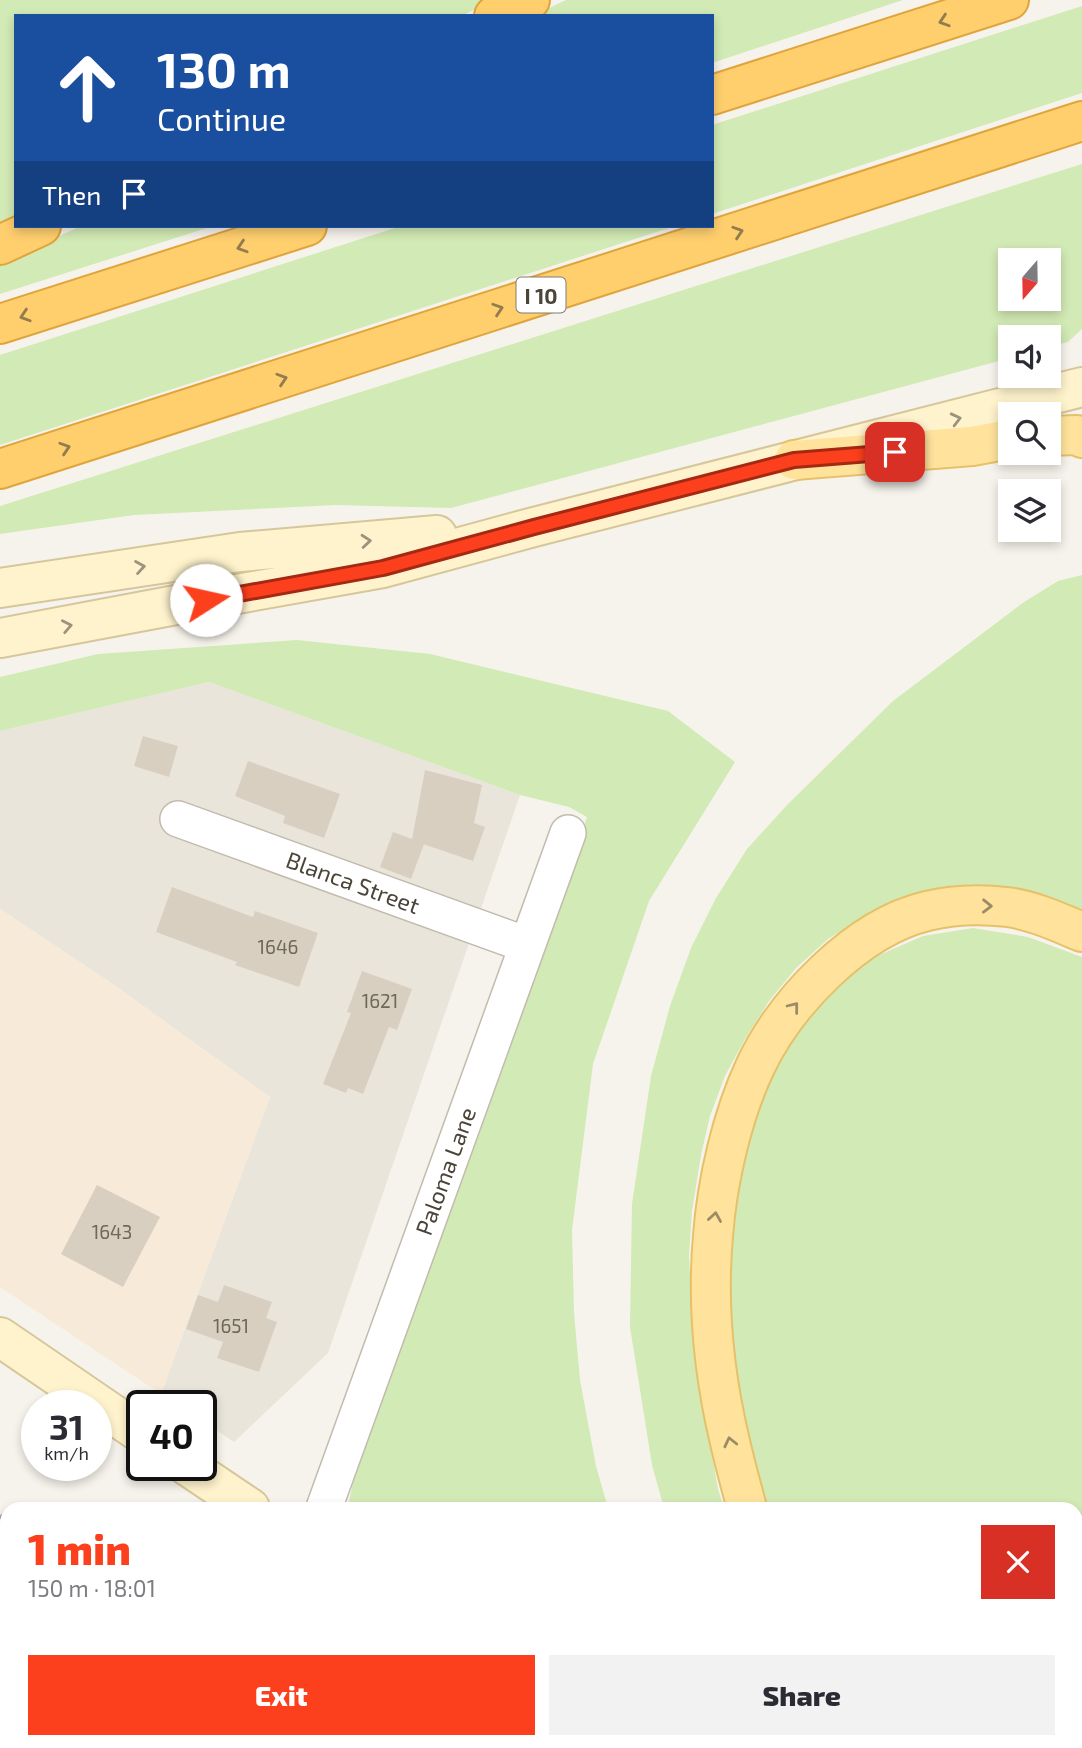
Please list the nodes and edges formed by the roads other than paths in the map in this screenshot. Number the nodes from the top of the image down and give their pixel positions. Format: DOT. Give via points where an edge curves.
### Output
graph roads {
  1 [pos="530,0"];
  2 [pos="1009,0"];
  3 [pos="498,14"];
  4 [pos="714,94"];
  5 [pos="1082,121"];
  6 [pos="37,228"];
  7 [pos="300,228"];
  8 [pos="0,245"];
  9 [pos="0,324"];
  10 [pos="1082,387"];
  11 [pos="1061,436"];
  12 [pos="1082,438"];
  13 [pos="998,441"];
  14 [pos="794,460"];
  15 [pos="0,469"];
  16 [pos="534,527"];
  17 [pos="0,589"];
  18 [pos="0,638"];
  19 [pos="178,819"];
  20 [pos="568,833"];
  21 [pos="1082,932"];
  22 [pos="527,945"];
  23 [pos="0,1337"];
  24 [pos="126,1423"];
  25 [pos="210,1481"];
  26 [pos="241,1502"];
  27 [pos="326,1502"];
  28 [pos="745,1502"];
  1 -- 3 [label="highway"];
  2 -- 4 [label="highway, one-way"];
  15 -- 5 [label="highway, I 10, one-way"];
  6 -- 8 [label="highway"];
  7 -- 9 [label="highway, one-way"];
  14 -- 10 [label="street, one-way"];
  11 -- 12 [label="main road"];
  13 -- 14 [label="main road"];
  14 -- 16 [label="street"];
  17 -- 16 [label="street, one-way" via="240,552"];
  18 -- 16 [label="street, one-way" via="383,568"];
  19 -- 22 [label="street, Blanca Street"];
  20 -- 22 [label="street, Paloma Lane"];
  28 -- 21 [label="main road, one-way" via="716,1366 711,1302 713,1236 722,1175 736,1114 755,1066 806,991 864,939 892,924 926,911 1007,907"];
  22 -- 27 [label="street, Paloma Lane"];
  23 -- 24 [label="street"];
  25 -- 26 [label="street"];
}
